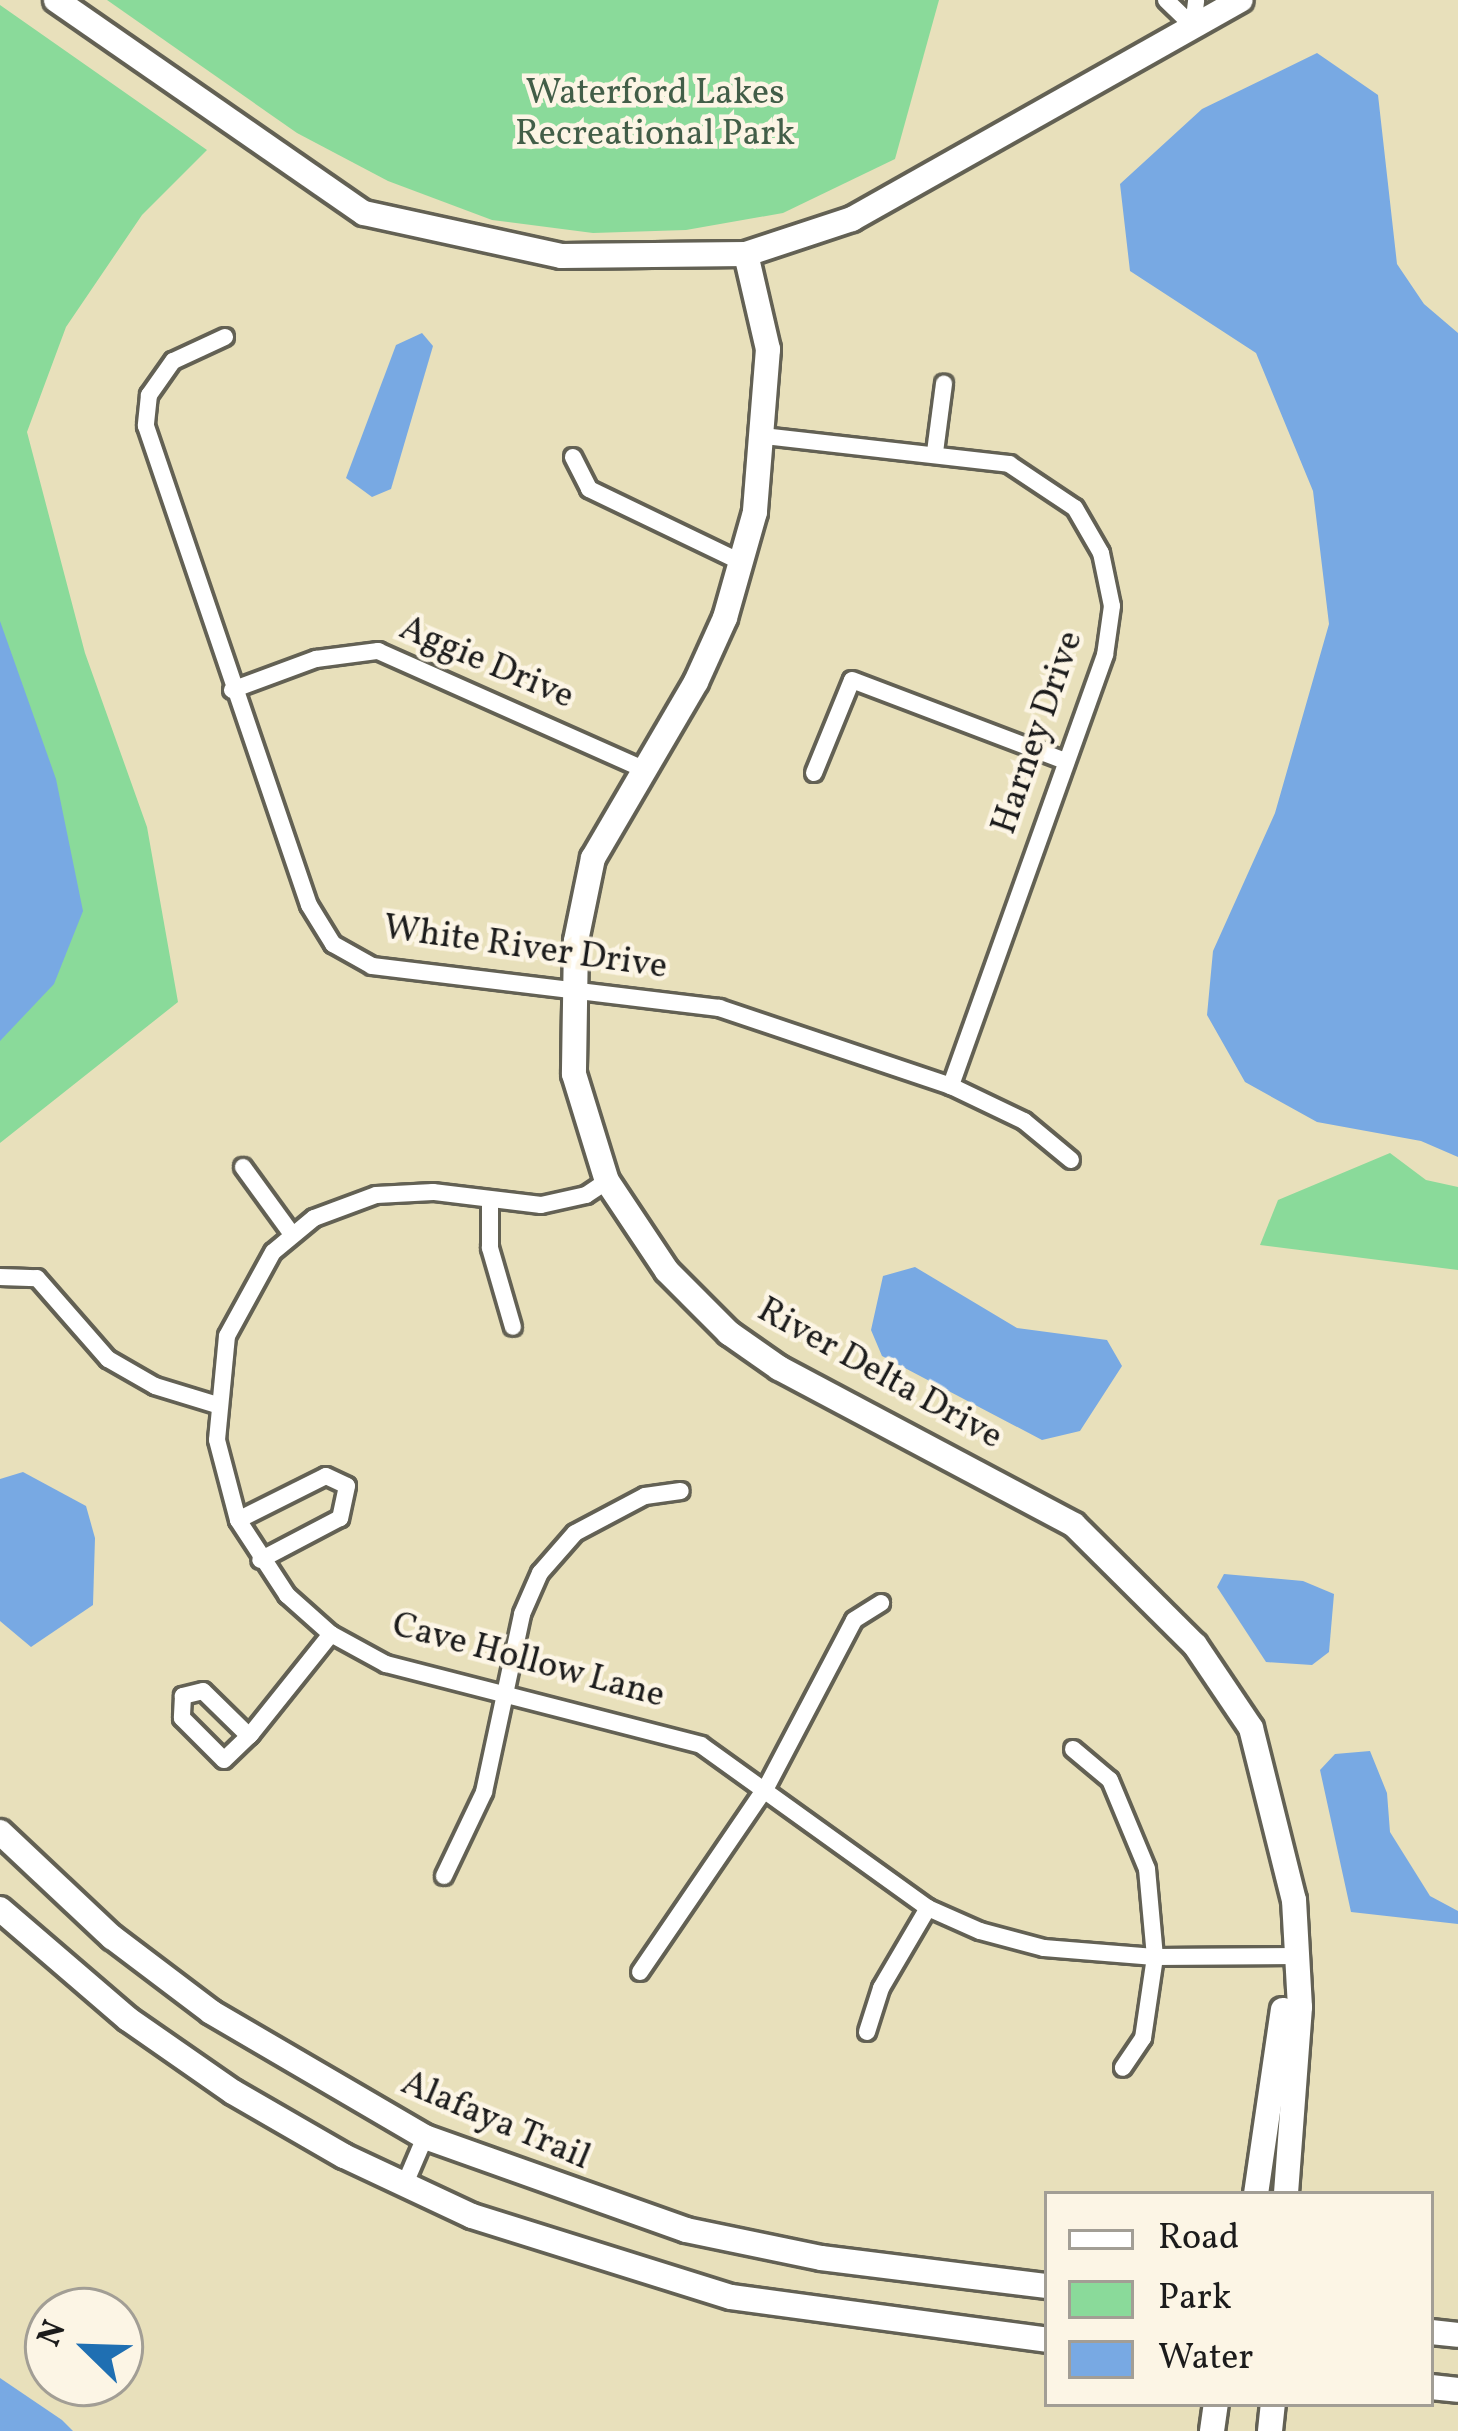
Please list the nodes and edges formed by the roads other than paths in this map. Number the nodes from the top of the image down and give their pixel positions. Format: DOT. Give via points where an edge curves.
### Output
graph roads {
  1 [pos="56,0"];
  2 [pos="1166,0"];
  3 [pos="1196,0"];
  4 [pos="1240,0"];
  5 [pos="1193,26"];
  6 [pos="746,254"];
  7 [pos="226,337"];
  8 [pos="944,384"];
  9 [pos="764,436"];
  10 [pos="935,452"];
  11 [pos="573,457"];
  12 [pos="743,563"];
  13 [pos="232,690"];
  14 [pos="1065,760"];
  15 [pos="641,768"];
  16 [pos="814,773"];
  17 [pos="572,993"];
  18 [pos="951,1086"];
  19 [pos="1071,1160"];
  20 [pos="243,1167"];
  21 [pos="607,1180"];
  22 [pos="490,1200"];
  23 [pos="291,1233"];
  24 [pos="0,1277"];
  25 [pos="513,1327"];
  26 [pos="217,1405"];
  27 [pos="681,1491"];
  28 [pos="238,1520"];
  29 [pos="260,1560"];
  30 [pos="881,1604"];
  31 [pos="331,1634"];
  32 [pos="507,1690"];
  33 [pos="249,1736"];
  34 [pos="1073,1750"];
  35 [pos="767,1786"];
  36 [pos="0,1832"];
  37 [pos="444,1876"];
  38 [pos="928,1908"];
  39 [pos="0,1909"];
  40 [pos="1297,1955"];
  41 [pos="1155,1957"];
  42 [pos="640,1972"];
  43 [pos="868,2032"];
  44 [pos="1123,2068"];
  45 [pos="425,2137"];
  46 [pos="404,2186"];
  47 [pos="1257,2191"];
  48 [pos="1286,2191"];
  49 [pos="1044,2286"];
  50 [pos="1044,2340"];
  1 -- 6 [label="street" via="364,212 561,256"];
  2 -- 5 [label="street"];
  3 -- 5 [label="street"];
  4 -- 5 [label="street"];
  5 -- 6 [label="street" via="852,219"];
  6 -- 9 [label="street, River Delta Drive" via="768,350"];
  7 -- 13 [label="street, White River Drive" via="172,361 149,395 146,426"];
  8 -- 10 [label="street"];
  9 -- 10 [label="street, Harney Drive"];
  9 -- 12 [label="street, River Delta Drive"];
  10 -- 14 [label="street, Harney Drive" via="1036,477 1095,534 1111,628"];
  11 -- 12 [label="street" via="589,489"];
  12 -- 15 [label="street, River Delta Drive" via="696,682"];
  13 -- 15 [label="street, Aggie Drive" via="316,659 378,651"];
  13 -- 17 [label="street, White River Drive" via="309,905 332,944 372,966"];
  14 -- 16 [label="street" via="852,680"];
  14 -- 18 [label="street, Harney Drive"];
  15 -- 17 [label="street, River Delta Drive" via="593,858"];
  17 -- 18 [label="street, White River Drive" via="719,1008"];
  17 -- 21 [label="street, River Delta Drive" via="574,1074"];
  18 -- 19 [label="street, White River Drive" via="1024,1121"];
  20 -- 23 [label="street"];
  21 -- 22 [label="street, Cave Hollow Lane" via="586,1195 541,1204"];
  21 -- 40 [label="street, River Delta Drive" via="667,1271 729,1333 779,1369 1074,1525 1138,1582 1251,1728 1283,1842"];
  22 -- 23 [label="street, Cave Hollow Lane" via="389,1193 334,1207"];
  22 -- 25 [label="street" via="490,1248"];
  23 -- 26 [label="street, Cave Hollow Lane" via="240,1305"];
  24 -- 26 [label="street" via="37,1278 108,1359 155,1386"];
  26 -- 28 [label="street, Cave Hollow Lane" via="217,1440"];
  27 -- 32 [label="street" via="645,1496 575,1533 540,1573 522,1614"];
  28 -- 29 [label="street, Cave Hollow Lane"];
  28 -- 29 [label="street" via="326,1476 347,1486 350,1502 340,1519"];
  29 -- 31 [label="street, Cave Hollow Lane"];
  30 -- 35 [label="street" via="854,1620"];
  31 -- 32 [label="street, Cave Hollow Lane" via="386,1664"];
  31 -- 33 [label="street"];
  32 -- 35 [label="street, Cave Hollow Lane" via="701,1745"];
  32 -- 37 [label="street" via="484,1792"];
  33 -- 33 [label="street" via="224,1760 182,1718 183,1696 203,1691"];
  34 -- 41 [label="street" via="1101,1768 1130,1820 1147,1869"];
  35 -- 38 [label="street, Cave Hollow Lane"];
  35 -- 42 [label="street"];
  36 -- 45 [label="street, Alafaya Trail" via="112,1937 211,2012"];
  38 -- 41 [label="street, Cave Hollow Lane" via="1044,1948"];
  38 -- 43 [label="street" via="881,1988"];
  39 -- 46 [label="street" via="182,2058"];
  40 -- 41 [label="street, Cave Hollow Lane"];
  40 -- 47 [label="street, River Delta Drive"];
  40 -- 48 [label="street, River Delta Drive"];
  41 -- 44 [label="street" via="1143,2038"];
  45 -- 46 [label="street"];
  45 -- 49 [label="street, Alafaya Trail" via="686,2230 821,2258"];
  46 -- 50 [label="street" via="531,2240 713,2292"];
}
